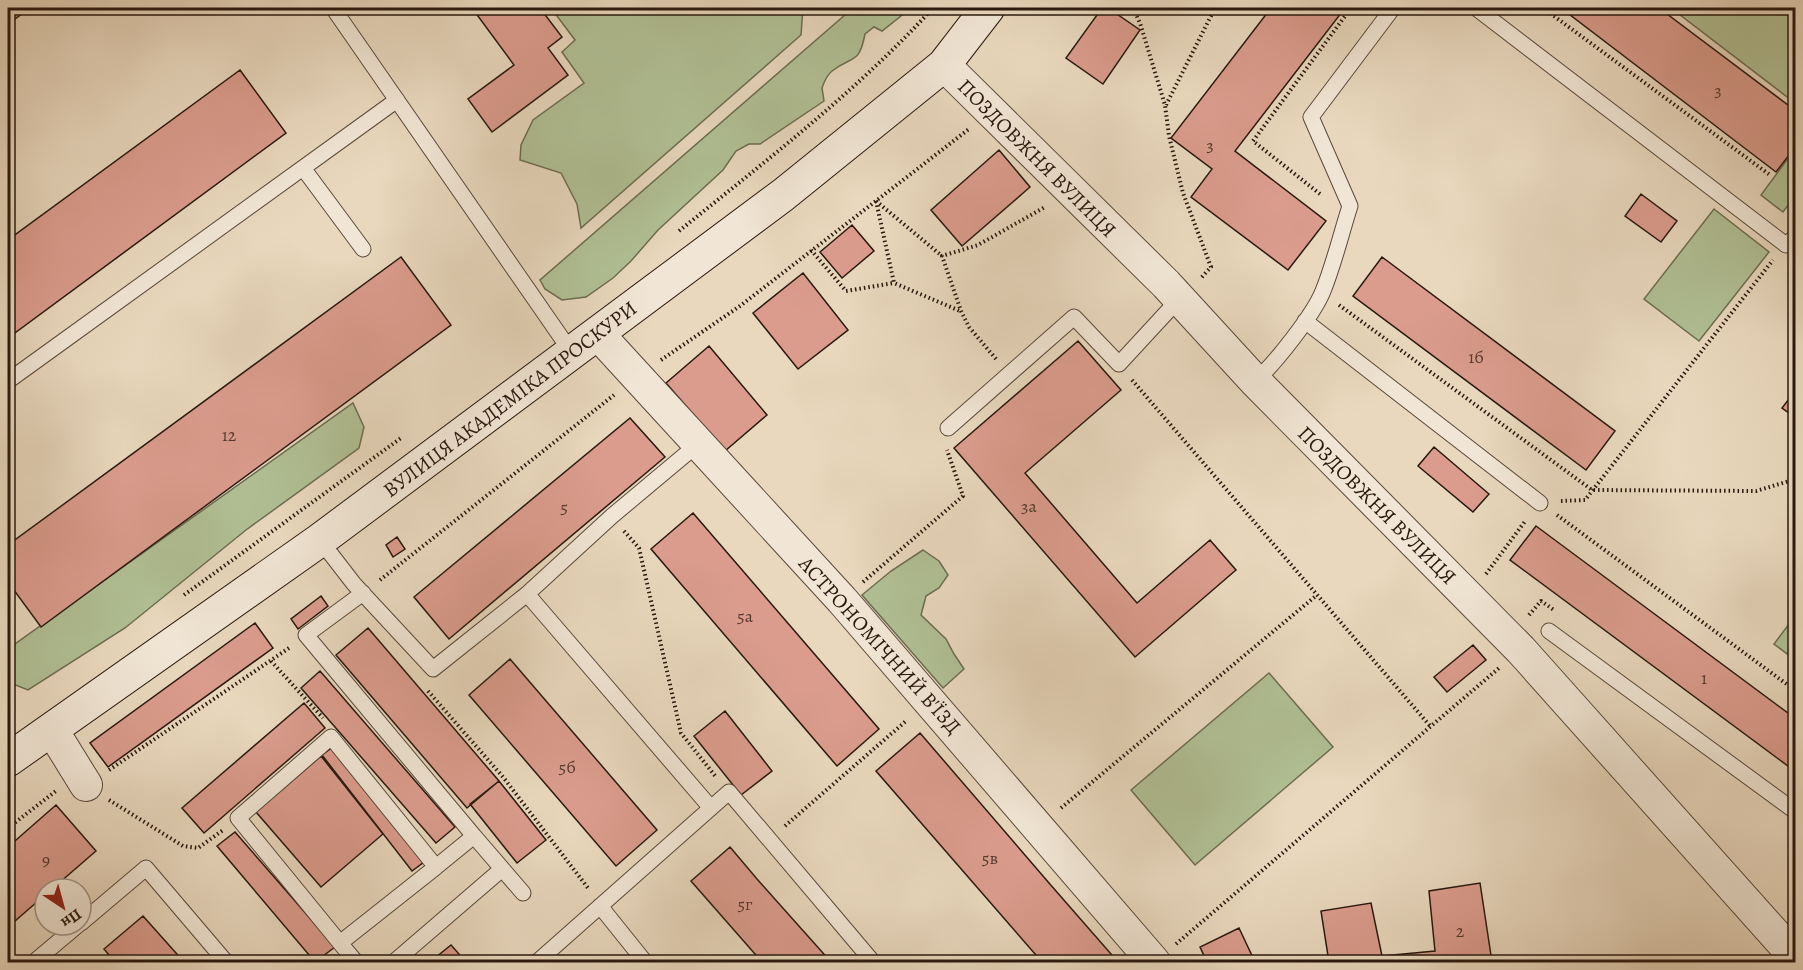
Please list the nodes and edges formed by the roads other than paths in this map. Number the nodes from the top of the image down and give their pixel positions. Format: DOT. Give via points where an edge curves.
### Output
graph roads {
  1 [pos="333,8"];
  2 [pos="988,8"];
  3 [pos="1393,8"];
  4 [pos="1476,8"];
  5 [pos="944,65"];
  6 [pos="397,100"];
  7 [pos="303,168"];
  8 [pos="1791,240"];
  9 [pos="363,249"];
  10 [pos="1179,299"];
  11 [pos="1305,321"];
  12 [pos="598,334"];
  13 [pos="572,353"];
  14 [pos="8,381"];
  15 [pos="1255,381"];
  16 [pos="948,428"];
  17 [pos="698,444"];
  18 [pos="1539,502"];
  19 [pos="320,540"];
  20 [pos="363,592"];
  21 [pos="527,594"];
  22 [pos="1549,631"];
  23 [pos="52,730"];
  24 [pos="8,760"];
  25 [pos="86,785"];
  26 [pos="711,808"];
  27 [pos="1796,812"];
  28 [pos="474,836"];
  29 [pos="436,867"];
  30 [pos="502,869"];
  31 [pos="523,893"];
  32 [pos="600,906"];
  33 [pos="93,913"];
  34 [pos="65,937"];
  35 [pos="340,943"];
  36 [pos="1164,955"];
  37 [pos="1796,958"];
  38 [pos="34,963"];
  39 [pos="226,963"];
  40 [pos="356,963"];
  41 [pos="394,963"];
  42 [pos="537,963"];
  43 [pos="645,963"];
  44 [pos="873,963"];
  1 -- 6 [label="lane"];
  2 -- 5 [label="street, ВУЛИЦЯ АКАДЕМІКА ПРОСКУРИ"];
  3 -- 11 [label="lane" via="1311,117 1350,206 1323,293"];
  4 -- 8 [label="lane"];
  5 -- 10 [label="street, ПОЗДОВЖНЯ ВУЛИЦЯ"];
  5 -- 12 [label="street, ВУЛИЦЯ АКАДЕМІКА ПРОСКУРИ" via="783,195"];
  6 -- 7 [label="lane"];
  6 -- 13 [label="lane"];
  7 -- 9 [label="lane"];
  7 -- 14 [label="lane"];
  10 -- 15 [label="street, ПОЗДОВЖНЯ ВУЛИЦЯ"];
  10 -- 16 [label="lane" via="1119,364 1074,317"];
  11 -- 15 [label="lane"];
  11 -- 18 [label="lane"];
  12 -- 13 [label="street, ВУЛИЦЯ АКАДЕМІКА ПРОСКУРИ"];
  12 -- 17 [label="street, АСТРОНОМІЧНИЙ В'ЇЗД"];
  13 -- 19 [label="street, ВУЛИЦЯ АКАДЕМІКА ПРОСКУРИ"];
  15 -- 37 [label="street, ПОЗДОВЖНЯ ВУЛИЦЯ" via="1521,650"];
  17 -- 21 [label="lane"];
  17 -- 36 [label="street, АСТРОНОМІЧНИЙ В'ЇЗД" via="842,600 1038,827"];
  19 -- 20 [label="lane"];
  19 -- 23 [label="street, ВУЛИЦЯ АКАДЕМІКА ПРОСКУРИ"];
  20 -- 21 [label="lane" via="433,669"];
  20 -- 28 [label="lane" via="306,635"];
  21 -- 26 [label="lane"];
  22 -- 27 [label="lane"];
  23 -- 24 [label="street, ВУЛИЦЯ АКАДЕМІКА ПРОСКУРИ"];
  23 -- 25 [label="street"];
  26 -- 32 [label="lane"];
  26 -- 44 [label="lane" via="729,792"];
  28 -- 29 [label="lane"];
  28 -- 30 [label="lane"];
  29 -- 35 [label="lane"];
  29 -- 35 [label="lane" via="331,737 238,818"];
  30 -- 31 [label="lane"];
  30 -- 41 [label="lane"];
  32 -- 42 [label="lane"];
  32 -- 43 [label="lane"];
  33 -- 39 [label="lane" via="146,868"];
  34 -- 38 [label="lane"];
  35 -- 40 [label="lane"];
}
